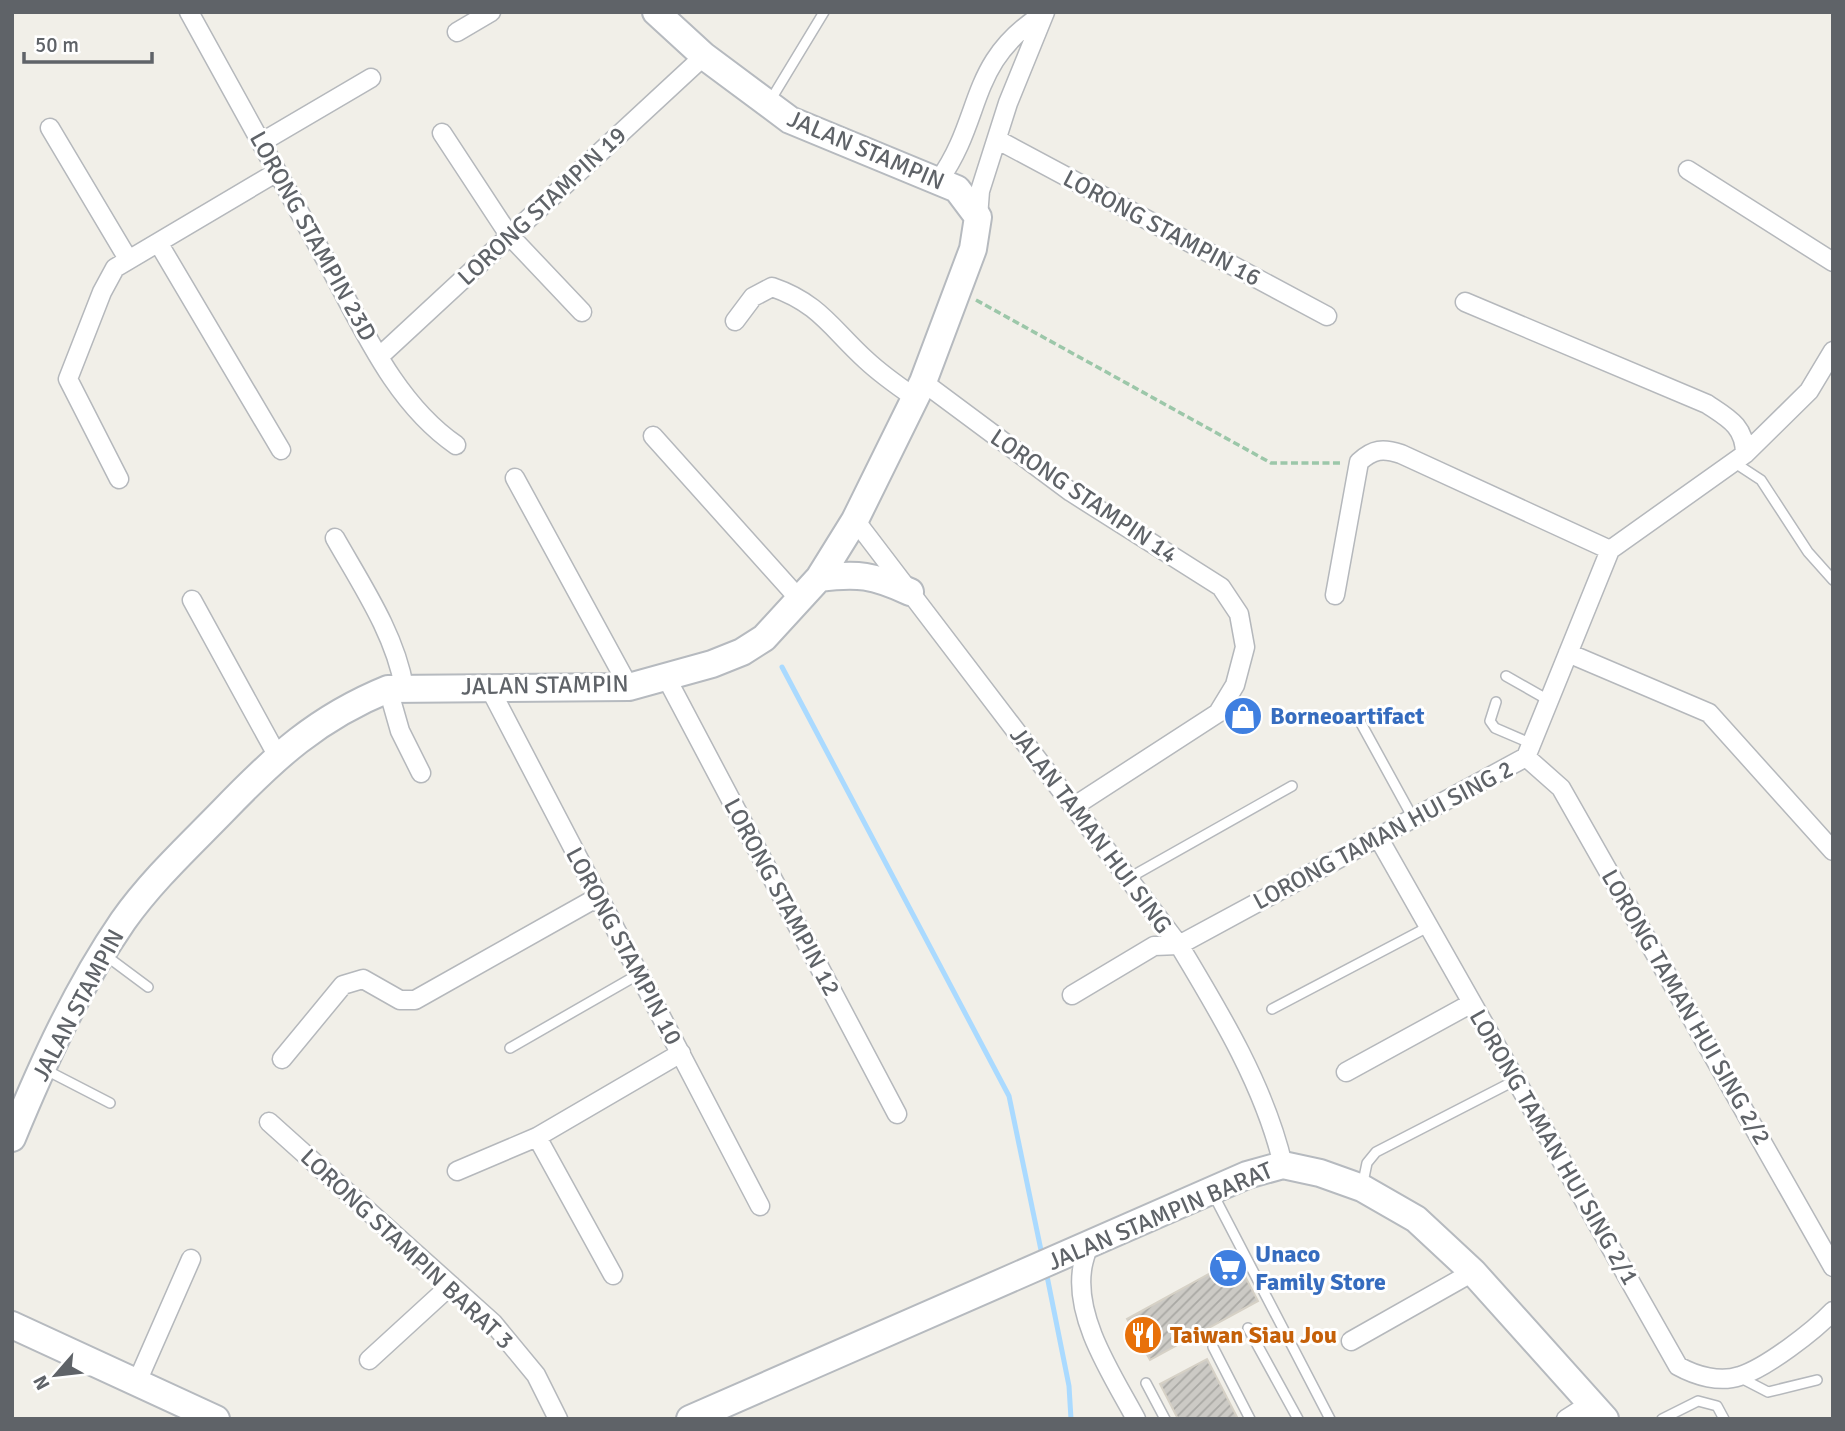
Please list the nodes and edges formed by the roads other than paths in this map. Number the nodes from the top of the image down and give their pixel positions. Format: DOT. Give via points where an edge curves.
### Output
graph roads {
  1 [pos="190,12"];
  2 [pos="491,12"];
  3 [pos="656,12"];
  4 [pos="824,12"];
  5 [pos="1044,13"];
  6 [pos="457,32"];
  7 [pos="704,56"];
  8 [pos="371,78"];
  9 [pos="767,105"];
  10 [pos="50,128"];
  11 [pos="443,133"];
  12 [pos="998,140"];
  13 [pos="262,142"];
  14 [pos="1688,170"];
  15 [pos="277,172"];
  16 [pos="939,180"];
  17 [pos="978,217"];
  18 [pos="509,235"];
  19 [pos="159,244"];
  20 [pos="128,259"];
  21 [pos="1833,262"];
  22 [pos="1465,302"];
  23 [pos="582,312"];
  24 [pos="1327,316"];
  25 [pos="735,321"];
  26 [pos="1833,351"];
  27 [pos="380,356"];
  28 [pos="918,389"];
  29 [pos="653,436"];
  30 [pos="456,445"];
  31 [pos="281,450"];
  32 [pos="1740,458"];
  33 [pos="515,478"];
  34 [pos="119,479"];
  35 [pos="855,520"];
  36 [pos="335,538"];
  37 [pos="1610,550"];
  38 [pos="819,578"];
  39 [pos="1833,580"];
  40 [pos="910,592"];
  41 [pos="1335,595"];
  42 [pos="192,600"];
  43 [pos="800,601"];
  44 [pos="1569,653"];
  45 [pos="1506,676"];
  46 [pos="667,679"];
  47 [pos="489,687"];
  48 [pos="629,687"];
  49 [pos="396,688"];
  50 [pos="1550,701"];
  51 [pos="1496,702"];
  52 [pos="1357,716"];
  53 [pos="1528,750"];
  54 [pos="277,755"];
  55 [pos="421,773"];
  56 [pos="1292,786"];
  57 [pos="1073,807"];
  58 [pos="1413,818"];
  59 [pos="1378,837"];
  60 [pos="1833,851"];
  61 [pos="1129,878"];
  62 [pos="598,897"];
  63 [pos="1428,927"];
  64 [pos="1179,945"];
  65 [pos="103,954"];
  66 [pos="639,974"];
  67 [pos="148,987"];
  68 [pos="1072,995"];
  69 [pos="1472,1003"];
  70 [pos="1272,1009"];
  71 [pos="510,1048"];
  72 [pos="681,1053"];
  73 [pos="282,1059"];
  74 [pos="41,1068"];
  75 [pos="1346,1072"];
  76 [pos="1518,1079"];
  77 [pos="110,1103"];
  78 [pos="897,1114"];
  79 [pos="269,1122"];
  80 [pos="537,1137"];
  81 [pos="12,1138"];
  82 [pos="1283,1165"];
  83 [pos="457,1171"];
  84 [pos="1362,1188"];
  85 [pos="1211,1191"];
  86 [pos="760,1206"];
  87 [pos="1089,1243"];
  88 [pos="191,1259"];
  89 [pos="1833,1267"];
  90 [pos="1473,1272"];
  91 [pos="613,1275"];
  92 [pos="451,1285"];
  93 [pos="1833,1311"];
  94 [pos="12,1325"];
  95 [pos="1248,1328"];
  96 [pos="1351,1341"];
  97 [pos="1213,1347"];
  98 [pos="369,1360"];
  99 [pos="1739,1377"];
  100 [pos="1817,1380"];
  101 [pos="137,1382"];
  102 [pos="1146,1383"];
  103 [pos="1598,1411"];
  104 [pos="214,1418"];
  105 [pos="558,1419"];
  106 [pos="690,1419"];
  107 [pos="1136,1419"];
  108 [pos="1165,1419"];
  109 [pos="1250,1419"];
  110 [pos="1298,1419"];
  111 [pos="1330,1419"];
  112 [pos="1566,1419"];
  113 [pos="1662,1419"];
  114 [pos="1724,1419"];
  1 -- 13 [label="street, LORONG STAMPIN 23D"];
  2 -- 6 [label="street"];
  3 -- 7 [label="street, JALAN STAMPIN"];
  4 -- 9 [label="lane"];
  5 -- 12 [label="street"];
  5 -- 16 [label="street" via="1017,30 991,63 960,147"];
  7 -- 9 [label="street, JALAN STAMPIN"];
  7 -- 18 [label="street, LORONG STAMPIN 19"];
  8 -- 13 [label="street"];
  9 -- 16 [label="street, JALAN STAMPIN" via="825,136"];
  10 -- 20 [label="street"];
  11 -- 18 [label="street"];
  12 -- 17 [label="street" via="980,191"];
  12 -- 24 [label="street, LORONG STAMPIN 16"];
  13 -- 15 [label="street, LORONG STAMPIN 23D"];
  14 -- 21 [label="street"];
  15 -- 19 [label="street"];
  15 -- 27 [label="street, LORONG STAMPIN 23D"];
  16 -- 17 [label="street, JALAN STAMPIN" via="957,189"];
  17 -- 28 [label="street, JALAN STAMPIN" via="974,249"];
  18 -- 23 [label="street"];
  18 -- 27 [label="street, LORONG STAMPIN 19"];
  19 -- 20 [label="street"];
  19 -- 31 [label="street"];
  20 -- 34 [label="street" via="115,268 102,292 68,379"];
  22 -- 32 [label="street" via="1707,404 1738,425 1745,439"];
  25 -- 28 [label="street, LORONG STAMPIN 14" via="753,298 772,287 794,294 812,305 866,360"];
  26 -- 32 [label="street" via="1809,391"];
  27 -- 30 [label="street, LORONG STAMPIN 23D" via="417,412"];
  28 -- 35 [label="street, JALAN STAMPIN"];
  28 -- 57 [label="street, LORONG STAMPIN 14" via="1221,587 1239,614 1245,647 1235,685 1217,713"];
  29 -- 43 [label="street"];
  32 -- 37 [label="street"];
  32 -- 39 [label="lane"];
  33 -- 48 [label="street"];
  35 -- 38 [label="street, JALAN STAMPIN"];
  35 -- 40 [label="street, JALAN TAMAN HUI SING"];
  36 -- 49 [label="street" via="398,659"];
  37 -- 41 [label="street" via="1384,449 1359,462"];
  37 -- 44 [label="street, LORONG TAMAN HUI SING 2"];
  38 -- 40 [label="street" via="866,575"];
  38 -- 43 [label="street, JALAN STAMPIN"];
  40 -- 57 [label="street, JALAN TAMAN HUI SING"];
  42 -- 54 [label="street"];
  43 -- 46 [label="street, JALAN STAMPIN" via="764,638 742,652"];
  44 -- 50 [label="street, LORONG TAMAN HUI SING 2"];
  44 -- 60 [label="street" via="1709,713"];
  45 -- 50 [label="lane"];
  46 -- 48 [label="street, JALAN STAMPIN"];
  46 -- 78 [label="street, LORONG STAMPIN 12"];
  47 -- 48 [label="street, JALAN STAMPIN"];
  47 -- 49 [label="street, JALAN STAMPIN"];
  47 -- 62 [label="street, LORONG STAMPIN 10"];
  49 -- 54 [label="street, JALAN STAMPIN" via="351,704"];
  49 -- 55 [label="street" via="400,731"];
  50 -- 53 [label="street, LORONG TAMAN HUI SING 2"];
  51 -- 53 [label="lane" via="1490,721"];
  52 -- 58 [label="lane"];
  53 -- 58 [label="street, LORONG TAMAN HUI SING 2"];
  53 -- 89 [label="street, LORONG TAMAN HUI SING 2/2" via="1560,788"];
  54 -- 65 [label="street, JALAN STAMPIN" via="156,880"];
  56 -- 61 [label="lane"];
  57 -- 61 [label="street, JALAN TAMAN HUI SING"];
  58 -- 59 [label="street, LORONG TAMAN HUI SING 2"];
  59 -- 63 [label="street, LORONG TAMAN HUI SING 2/1"];
  59 -- 64 [label="street, LORONG TAMAN HUI SING 2"];
  61 -- 64 [label="street, JALAN TAMAN HUI SING"];
  62 -- 66 [label="street, LORONG STAMPIN 10"];
  62 -- 73 [label="street" via="415,1000 400,1000 363,979 342,985"];
  63 -- 69 [label="street, LORONG TAMAN HUI SING 2/1"];
  63 -- 70 [label="lane"];
  64 -- 68 [label="street, LORONG TAMAN HUI SING 2" via="1154,946"];
  64 -- 82 [label="street, JALAN TAMAN HUI SING" via="1225,1021 1278,1140"];
  65 -- 67 [label="lane"];
  65 -- 74 [label="street, JALAN STAMPIN"];
  66 -- 71 [label="lane"];
  66 -- 72 [label="street, LORONG STAMPIN 10"];
  69 -- 75 [label="street"];
  69 -- 76 [label="street, LORONG TAMAN HUI SING 2/1"];
  72 -- 80 [label="street"];
  72 -- 86 [label="street, LORONG STAMPIN 10"];
  74 -- 77 [label="lane"];
  74 -- 81 [label="street, JALAN STAMPIN"];
  76 -- 84 [label="lane" via="1376,1152 1367,1163"];
  76 -- 99 [label="street, LORONG TAMAN HUI SING 2/1" via="1678,1366 1700,1377"];
  79 -- 92 [label="street, LORONG STAMPIN BARAT 3"];
  80 -- 83 [label="street"];
  80 -- 91 [label="street"];
  82 -- 84 [label="street, JALAN STAMPIN BARAT"];
  82 -- 85 [label="street, JALAN STAMPIN BARAT"];
  84 -- 90 [label="street, JALAN STAMPIN BARAT" via="1416,1219"];
  85 -- 87 [label="street, JALAN STAMPIN BARAT"];
  85 -- 111 [label="lane"];
  87 -- 106 [label="street, JALAN STAMPIN BARAT"];
  87 -- 107 [label="street" via="1082,1270 1083,1304"];
  88 -- 101 [label="street"];
  90 -- 96 [label="street"];
  90 -- 103 [label="street, JALAN STAMPIN BARAT"];
  92 -- 98 [label="street"];
  92 -- 105 [label="street, LORONG STAMPIN BARAT 3" via="493,1323 536,1375"];
  93 -- 99 [label="street" via="1819,1326"];
  94 -- 101 [label="street"];
  95 -- 110 [label="lane"];
  97 -- 109 [label="lane"];
  99 -- 100 [label="lane" via="1768,1392"];
  101 -- 104 [label="street"];
  102 -- 108 [label="lane"];
  103 -- 112 [label="street"];
  113 -- 114 [label="lane" via="1698,1401 1717,1406"];
}
